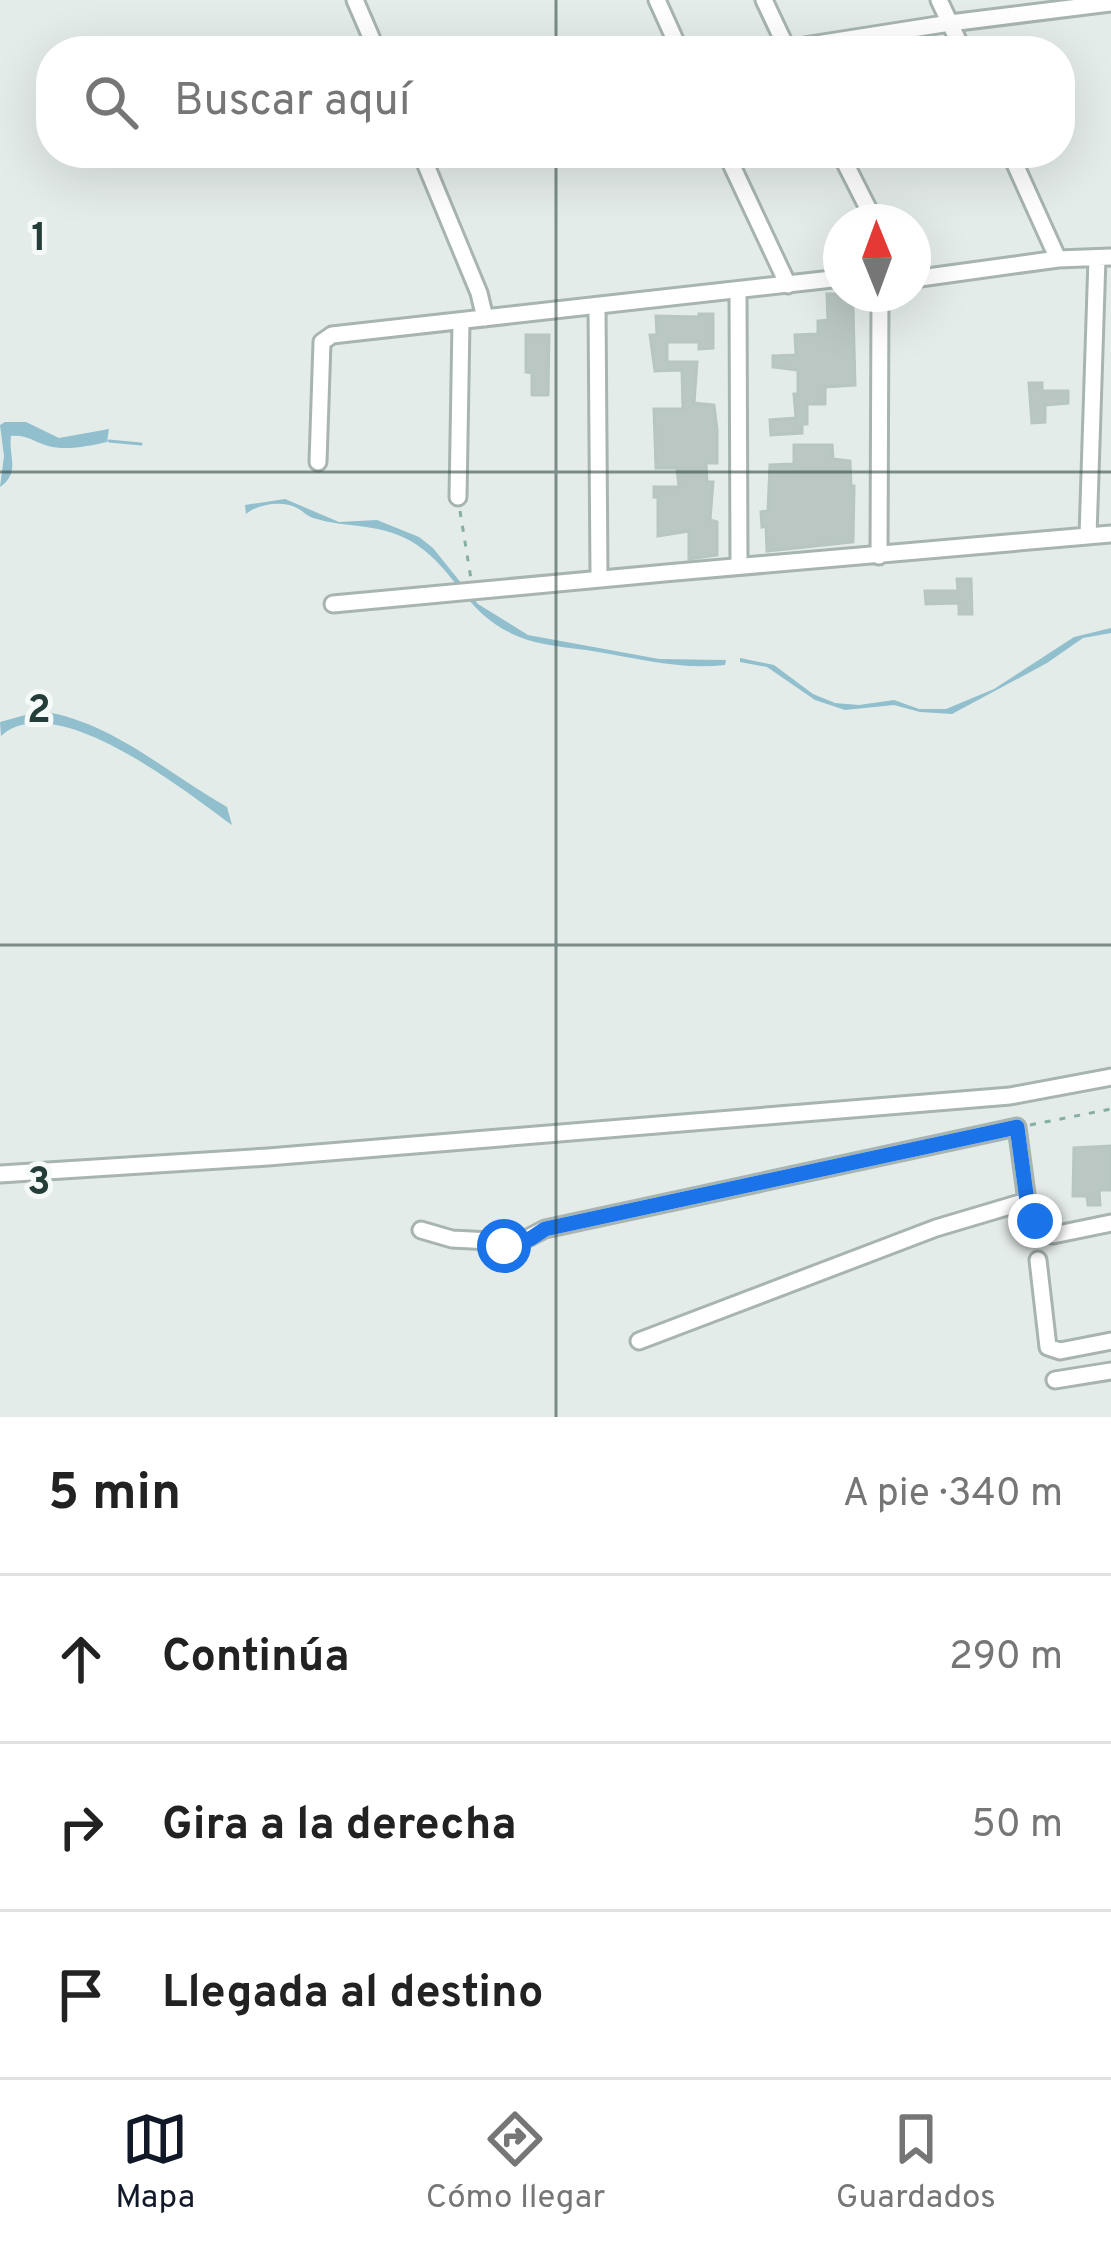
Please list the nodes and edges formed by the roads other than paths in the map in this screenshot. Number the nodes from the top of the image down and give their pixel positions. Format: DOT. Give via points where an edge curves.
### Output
graph roads {
  1 [pos="355,0"];
  2 [pos="657,0"];
  3 [pos="764,0"];
  4 [pos="939,0"];
  5 [pos="1111,3"];
  6 [pos="950,23"];
  7 [pos="371,36"];
  8 [pos="673,36"];
  9 [pos="777,36"];
  10 [pos="869,36"];
  11 [pos="956,36"];
  12 [pos="427,168"];
  13 [pos="733,168"];
  14 [pos="848,168"];
  15 [pos="1017,168"];
  16 [pos="866,204"];
  17 [pos="1104,257"];
  18 [pos="1058,260"];
  19 [pos="931,277"];
  20 [pos="823,280"];
  21 [pos="788,285"];
  22 [pos="738,291"];
  23 [pos="597,306"];
  24 [pos="880,312"];
  25 [pos="484,318"];
  26 [pos="461,322"];
  27 [pos="318,462"];
  28 [pos="458,497"];
  29 [pos="1111,534"];
  30 [pos="1088,536"];
  31 [pos="879,556"];
  32 [pos="739,566"];
  33 [pos="599,576"];
  34 [pos="333,604"];
  35 [pos="1111,1077"];
  36 [pos="0,1174"];
  37 [pos="1027,1201"];
  38 [pos="1111,1223"];
  39 [pos="421,1230"];
  40 [pos="1038,1260"];
  41 [pos="639,1341"];
  42 [pos="1111,1341"];
  43 [pos="1111,1371"];
  44 [pos="1055,1380"];
  1 -- 7 [label="street"];
  2 -- 8 [label="street"];
  3 -- 9 [label="street"];
  4 -- 6 [label="street"];
  5 -- 6 [label="street"];
  6 -- 10 [label="street"];
  6 -- 11 [label="street"];
  12 -- 25 [label="street"];
  13 -- 21 [label="street"];
  14 -- 16 [label="street"];
  15 -- 18 [label="street"];
  17 -- 18 [label="street"];
  17 -- 30 [label="street"];
  18 -- 19 [label="street"];
  20 -- 21 [label="street"];
  21 -- 22 [label="street"];
  22 -- 23 [label="street"];
  22 -- 32 [label="street"];
  23 -- 25 [label="street"];
  23 -- 33 [label="street"];
  24 -- 31 [label="street"];
  25 -- 26 [label="street"];
  26 -- 27 [label="street" via="322,342"];
  26 -- 28 [label="street"];
  29 -- 30 [label="street"];
  30 -- 31 [label="street"];
  31 -- 32 [label="street"];
  32 -- 33 [label="street"];
  33 -- 34 [label="street"];
  35 -- 36 [label="street" via="1010,1096"];
  37 -- 38 [label="street" via="1039,1227 1053,1234"];
  37 -- 39 [label="street" via="1017,1127 545,1229 504,1246"];
  37 -- 41 [label="street"];
  40 -- 42 [label="street" via="1048,1347"];
  43 -- 44 [label="street"];
}
